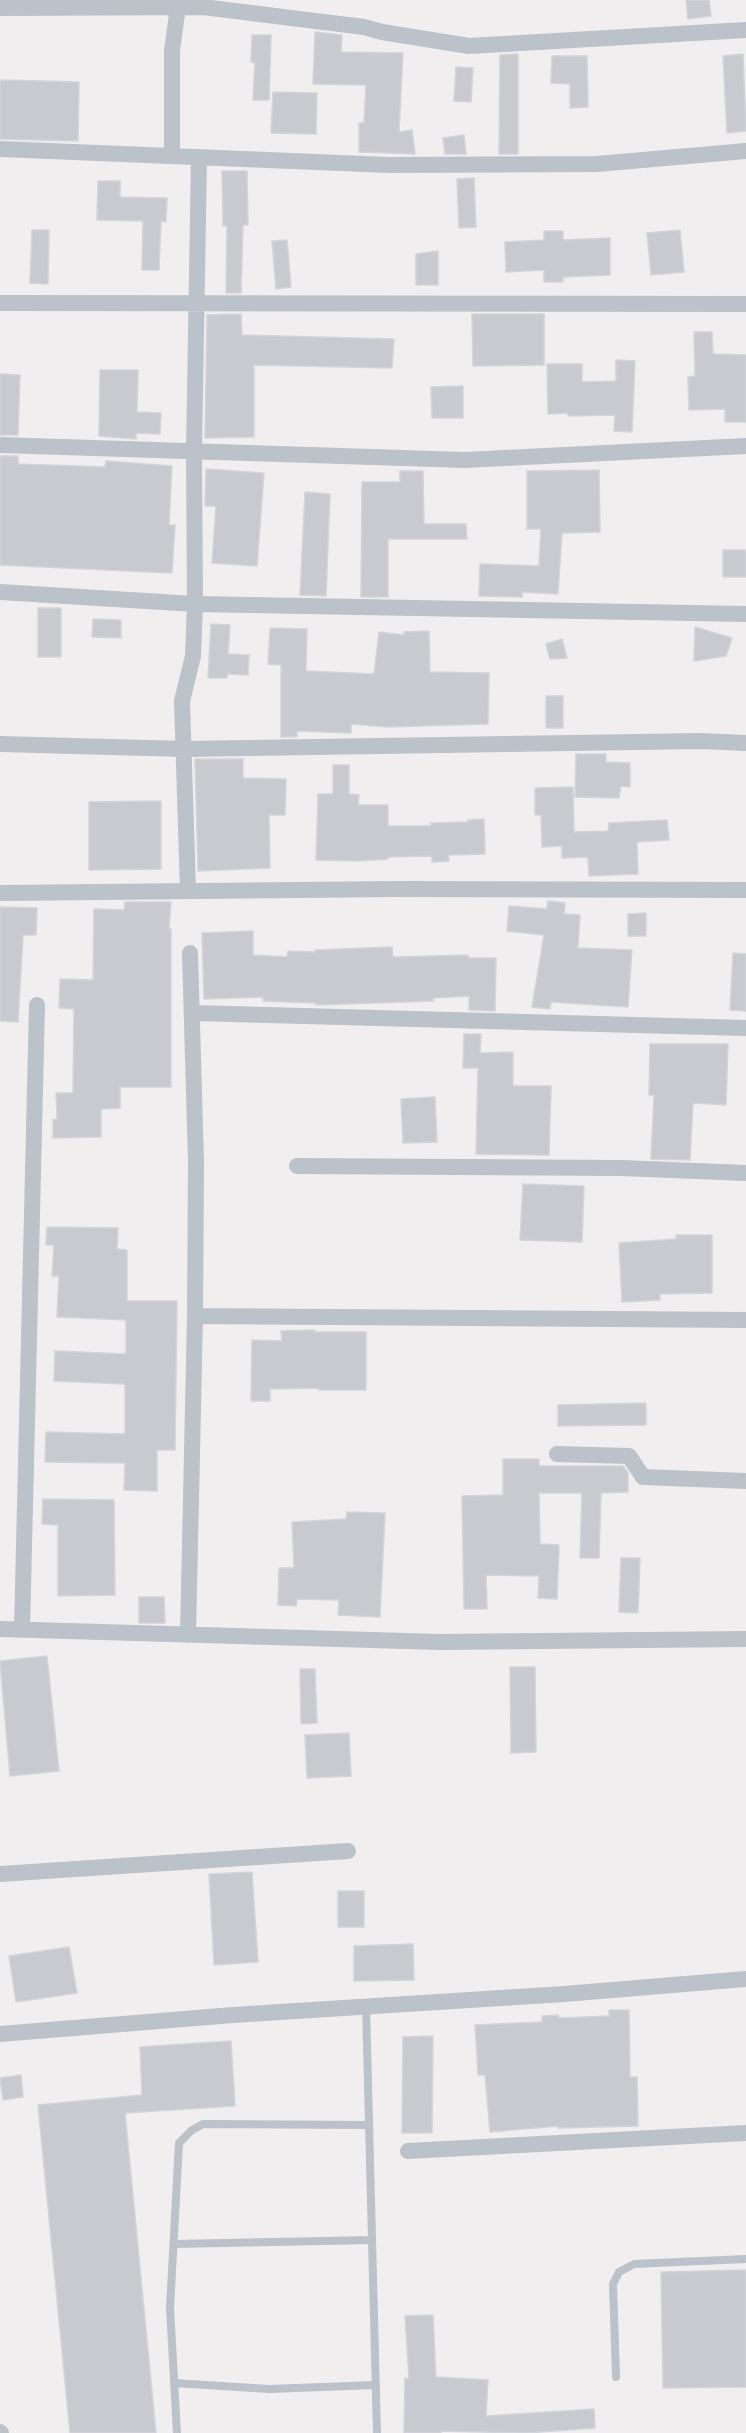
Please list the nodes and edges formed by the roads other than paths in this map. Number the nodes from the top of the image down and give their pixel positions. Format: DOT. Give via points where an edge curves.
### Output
graph roads {
  1 [pos="203,4"];
  2 [pos="178,7"];
  3 [pos="0,8"];
  4 [pos="746,30"];
  5 [pos="0,149"];
  6 [pos="746,151"];
  7 [pos="172,156"];
  8 [pos="199,157"];
  9 [pos="0,303"];
  10 [pos="196,304"];
  11 [pos="746,304"];
  12 [pos="0,445"];
  13 [pos="746,447"];
  14 [pos="195,451"];
  15 [pos="0,592"];
  16 [pos="195,604"];
  17 [pos="746,614"];
  18 [pos="746,743"];
  19 [pos="0,744"];
  20 [pos="185,749"];
  21 [pos="746,890"];
  22 [pos="188,891"];
  23 [pos="0,893"];
  24 [pos="190,953"];
  25 [pos="37,1005"];
  26 [pos="193,1013"];
  27 [pos="746,1028"];
  28 [pos="297,1166"];
  29 [pos="746,1173"];
  30 [pos="195,1316"];
  31 [pos="746,1320"];
  32 [pos="557,1454"];
  33 [pos="746,1481"];
  34 [pos="0,1629"];
  35 [pos="22,1629"];
  36 [pos="188,1635"];
  37 [pos="746,1639"];
  38 [pos="348,1851"];
  39 [pos="0,1874"];
  40 [pos="746,1979"];
  41 [pos="366,2006"];
  42 [pos="0,2034"];
  43 [pos="369,2125"];
  44 [pos="746,2133"];
  45 [pos="408,2151"];
  46 [pos="372,2240"];
  47 [pos="174,2244"];
  48 [pos="746,2259"];
  49 [pos="616,2378"];
  50 [pos="174,2383"];
  51 [pos="376,2385"];
  52 [pos="177,2433"];
  53 [pos="377,2433"];
  1 -- 2 [label="street"];
  1 -- 4 [label="street" via="469,46"];
  2 -- 3 [label="street"];
  2 -- 7 [label="street" via="172,50"];
  5 -- 7 [label="street"];
  6 -- 8 [label="street" via="586,164 389,165"];
  7 -- 8 [label="street"];
  8 -- 10 [label="street"];
  9 -- 10 [label="street"];
  10 -- 11 [label="street"];
  10 -- 14 [label="street"];
  12 -- 14 [label="street"];
  13 -- 14 [label="street" via="465,460"];
  14 -- 16 [label="street"];
  15 -- 16 [label="street"];
  16 -- 17 [label="street"];
  16 -- 20 [label="street" via="193,656 182,701"];
  18 -- 20 [label="street"];
  19 -- 20 [label="street"];
  20 -- 22 [label="street"];
  21 -- 22 [label="street"];
  22 -- 23 [label="street"];
  24 -- 26 [label="street"];
  25 -- 35 [label="street"];
  26 -- 27 [label="street"];
  26 -- 30 [label="street"];
  28 -- 29 [label="street" via="621,1168"];
  30 -- 31 [label="street"];
  30 -- 36 [label="street"];
  32 -- 33 [label="street" via="629,1456 643,1478"];
  34 -- 35 [label="street"];
  35 -- 36 [label="street"];
  36 -- 37 [label="street" via="439,1642"];
  38 -- 39 [label="street"];
  40 -- 41 [label="street"];
  41 -- 42 [label="street"];
  41 -- 43 [label="lane"];
  43 -- 46 [label="lane"];
  43 -- 47 [label="lane" via="203,2124 192,2130 179,2143"];
  44 -- 45 [label="street"];
  46 -- 47 [label="lane"];
  46 -- 51 [label="lane"];
  47 -- 50 [label="lane" via="170,2308"];
  48 -- 49 [label="lane" via="634,2264 619,2272 613,2284"];
  50 -- 51 [label="lane" via="269,2389"];
  50 -- 52 [label="lane"];
  51 -- 53 [label="lane"];
}
